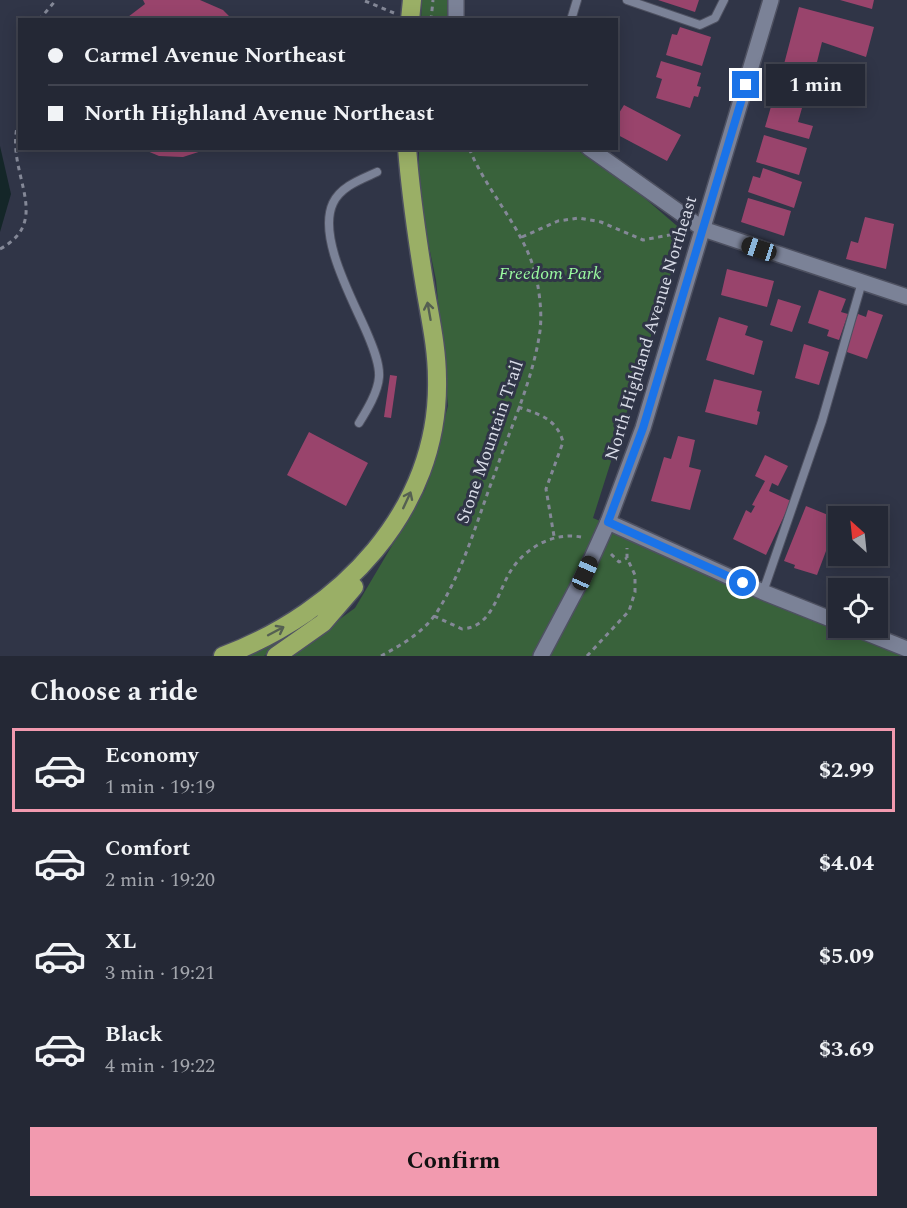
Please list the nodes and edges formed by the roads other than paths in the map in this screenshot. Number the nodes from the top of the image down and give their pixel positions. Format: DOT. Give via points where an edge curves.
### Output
graph roads {
  1 [pos="412,0"];
  2 [pos="577,0"];
  3 [pos="627,0"];
  4 [pos="724,0"];
  5 [pos="771,0"];
  6 [pos="404,17"];
  7 [pos="572,18"];
  8 [pos="406,150"];
  9 [pos="592,150"];
  10 [pos="377,172"];
  11 [pos="703,229"];
  12 [pos="862,282"];
  13 [pos="907,297"];
  14 [pos="359,423"];
  15 [pos="608,522"];
  16 [pos="378,550"];
  17 [pos="763,592"];
  18 [pos="828,618"];
  19 [pos="880,638"];
  20 [pos="907,649"];
  21 [pos="223,656"];
  22 [pos="276,656"];
  23 [pos="541,656"];
  1 -- 6 [label="highway"];
  2 -- 7 [label="lane"];
  3 -- 4 [label="lane" via="700,25 715,18"];
  5 -- 11 [label="main road, North Highland Avenue Northeast"];
  16 -- 8 [label="highway, one-way" via="426,459 437,381 435,342"];
  9 -- 11 [label="main road"];
  10 -- 14 [label="lane" via="353,182 334,202 327,228 373,349 379,377"];
  11 -- 12 [label="main road"];
  11 -- 15 [label="main road, North Highland Avenue Northeast" via="643,428"];
  12 -- 13 [label="main road"];
  12 -- 17 [label="lane" via="822,421"];
  15 -- 17 [label="main road"];
  15 -- 23 [label="main road, North Highland Avenue Northeast" via="606,546"];
  21 -- 16 [label="highway, one-way" via="318,605"];
  16 -- 22 [label="highway" via="361,578 323,623"];
  17 -- 18 [label="main road"];
  19 -- 20 [label="main road"];
}
